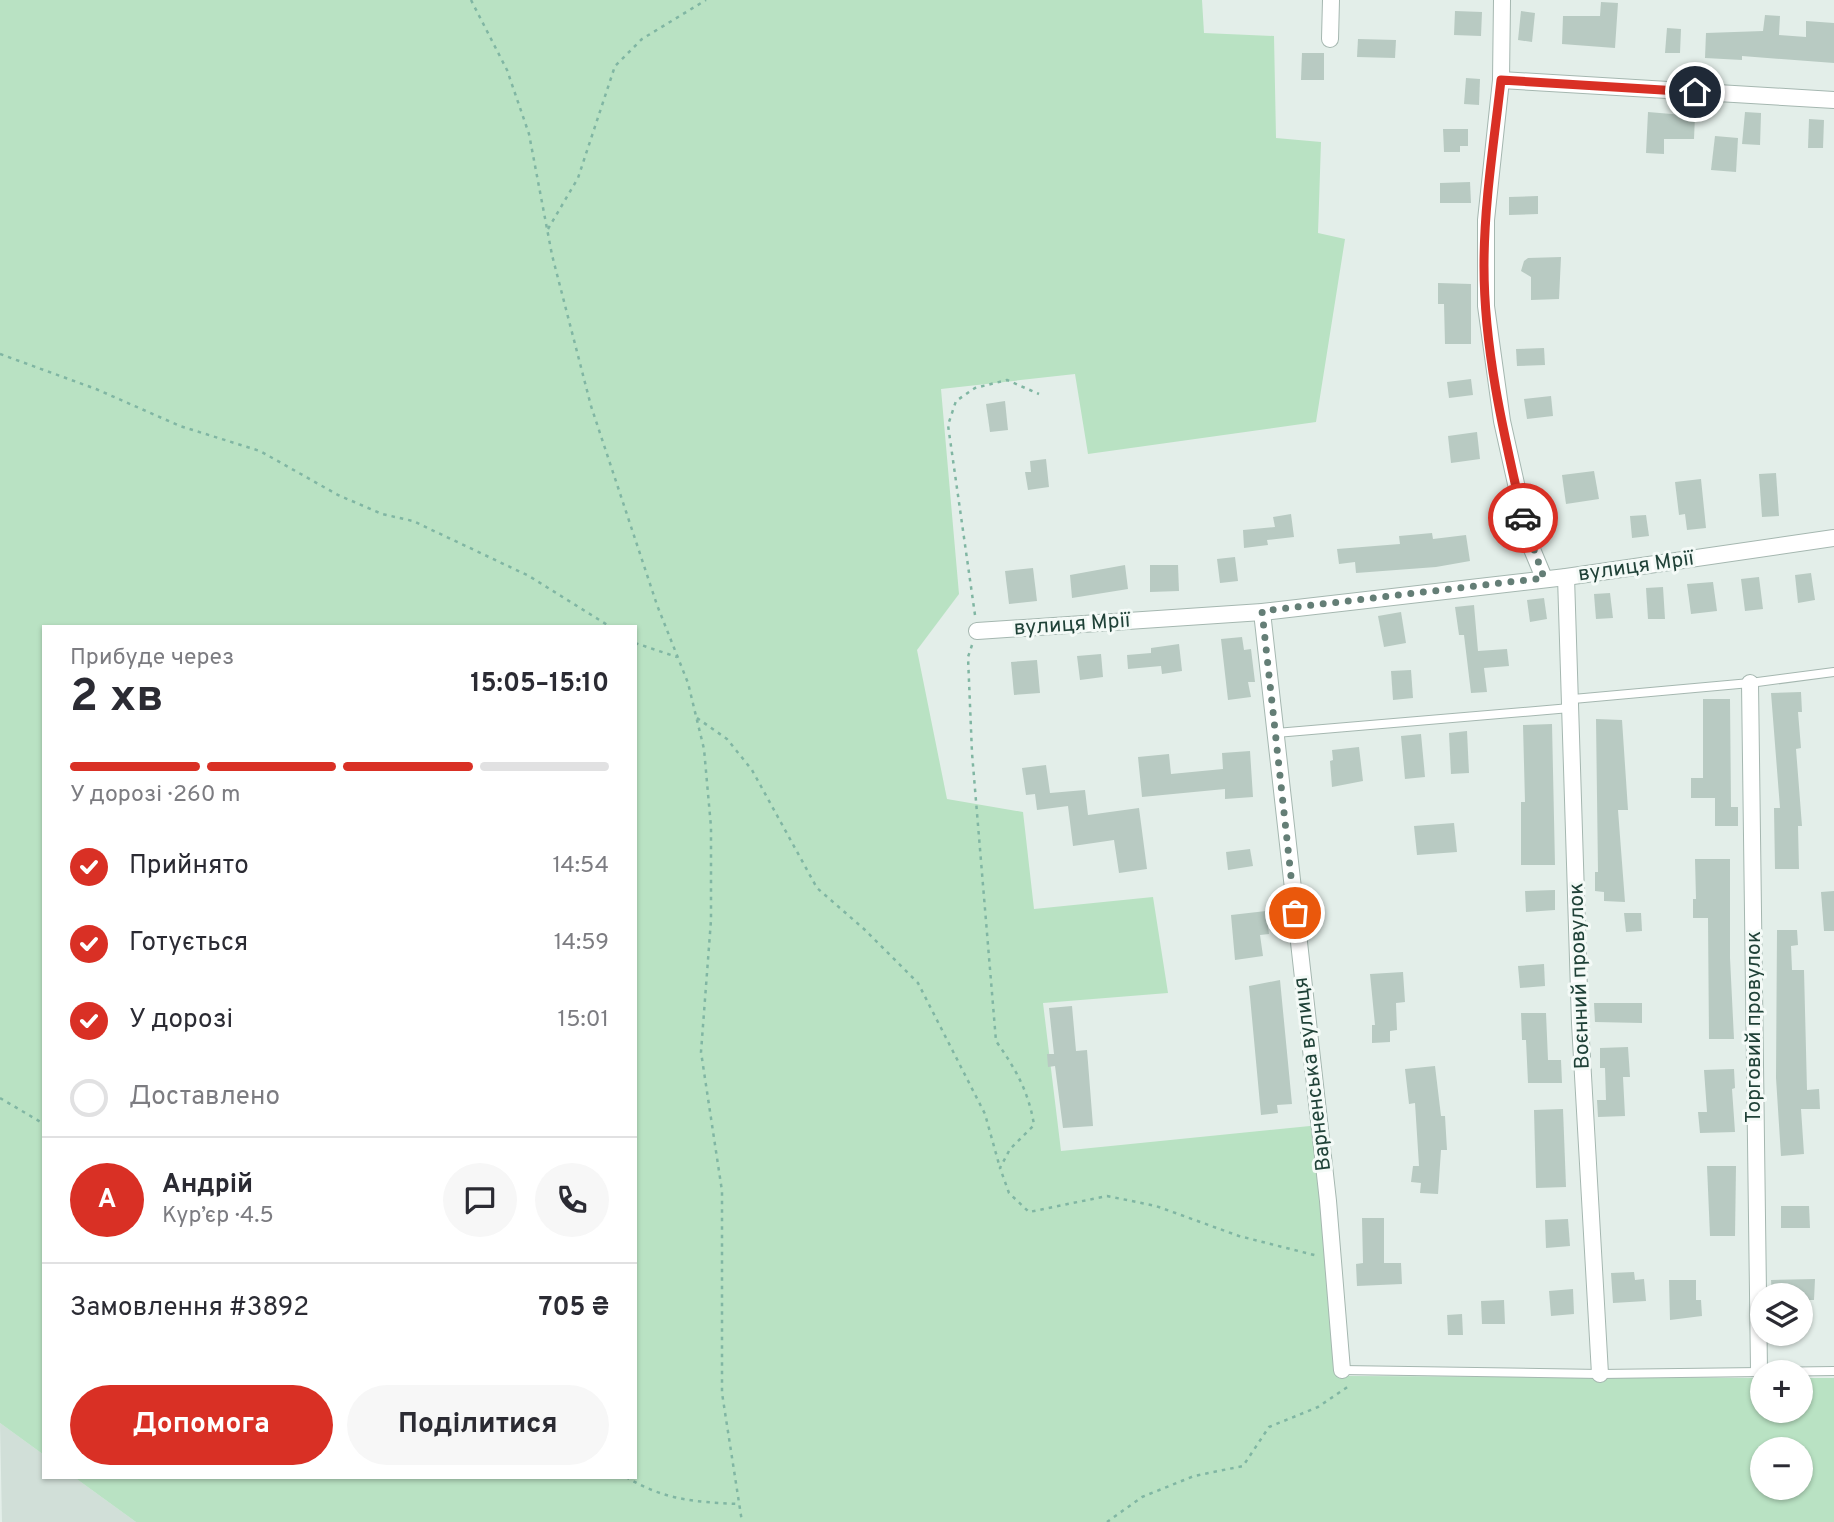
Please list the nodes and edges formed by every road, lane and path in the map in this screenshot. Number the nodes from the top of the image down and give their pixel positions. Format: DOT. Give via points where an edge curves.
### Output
graph roads {
  1 [pos="471,0"];
  2 [pos="706,0"];
  3 [pos="1331,0"];
  4 [pos="1502,0"];
  5 [pos="1330,39"];
  6 [pos="1501,80"];
  7 [pos="1834,100"];
  8 [pos="547,230"];
  9 [pos="0,354"];
  10 [pos="1040,394"];
  11 [pos="1834,538"];
  12 [pos="1566,577"];
  13 [pos="1544,578"];
  14 [pos="1262,611"];
  15 [pos="607,625"];
  16 [pos="977,631"];
  17 [pos="637,644"];
  18 [pos="677,657"];
  19 [pos="1834,672"];
  20 [pos="1750,683"];
  21 [pos="1573,703"];
  22 [pos="696,718"];
  23 [pos="1275,733"];
  24 [pos="0,1098"];
  25 [pos="42,1123"];
  26 [pos="1000,1168"];
  27 [pos="1332,1260"];
  28 [pos="1759,1360"];
  29 [pos="1342,1370"];
  30 [pos="1368,1370"];
  31 [pos="1750,1370"];
  32 [pos="1813,1371"];
  33 [pos="1834,1371"];
  34 [pos="1600,1374"];
  35 [pos="629,1479"];
  36 [pos="738,1504"];
  37 [pos="742,1522"];
  38 [pos="1107,1522"];
  1 -- 8 [label="path" via="507,70 529,134"];
  2 -- 8 [label="path" via="642,39 615,66 578,178"];
  3 -- 5 [label="street"];
  4 -- 6 [label="street"];
  6 -- 7 [label="street"];
  6 -- 13 [label="street" via="1486,220 1486,306 1502,421 1530,542"];
  8 -- 18 [label="path" via="591,406"];
  9 -- 15 [label="path" via="96,388 180,426 260,451 338,495 413,522 529,576"];
  10 -- 16 [label="path" via="1007,380 975,388 956,401 948,425"];
  11 -- 12 [label="street, вулиця Мрії"];
  12 -- 13 [label="street, вулиця Мрії"];
  12 -- 21 [label="street, Воєнний провулок"];
  13 -- 14 [label="street, вулиця Мрії"];
  14 -- 16 [label="street, вулиця Мрії"];
  14 -- 23 [label="street, Варненська вулиця"];
  16 -- 26 [label="path" via="968,657 972,753 996,1041 1030,1098 1034,1125 1010,1149"];
  17 -- 18 [label="path"];
  18 -- 22 [label="path"];
  19 -- 20 [label="lane"];
  20 -- 21 [label="lane"];
  20 -- 28 [label="street, Торговий провулок"];
  21 -- 23 [label="lane"];
  21 -- 34 [label="street, Воєнний провулок" via="1580,1023"];
  22 -- 26 [label="path" via="727,739 752,770 817,888 918,983 985,1114"];
  22 -- 36 [label="path" via="704,749 711,827 711,920 701,1052 722,1191 722,1392"];
  23 -- 27 [label="street, Варненська вулиця"];
  24 -- 25 [label="path"];
  26 -- 27 [label="path" via="1009,1193 1030,1212 1107,1196 1156,1206 1239,1236"];
  27 -- 29 [label="street, Варненська вулиця"];
  29 -- 30 [label="lane"];
  30 -- 34 [label="lane"];
  30 -- 38 [label="path" via="1318,1407 1269,1427 1242,1466 1194,1476 1142,1497"];
  31 -- 34 [label="lane"];
  32 -- 33 [label="lane"];
  35 -- 36 [label="path" via="653,1493"];
  36 -- 37 [label="path"];
}
